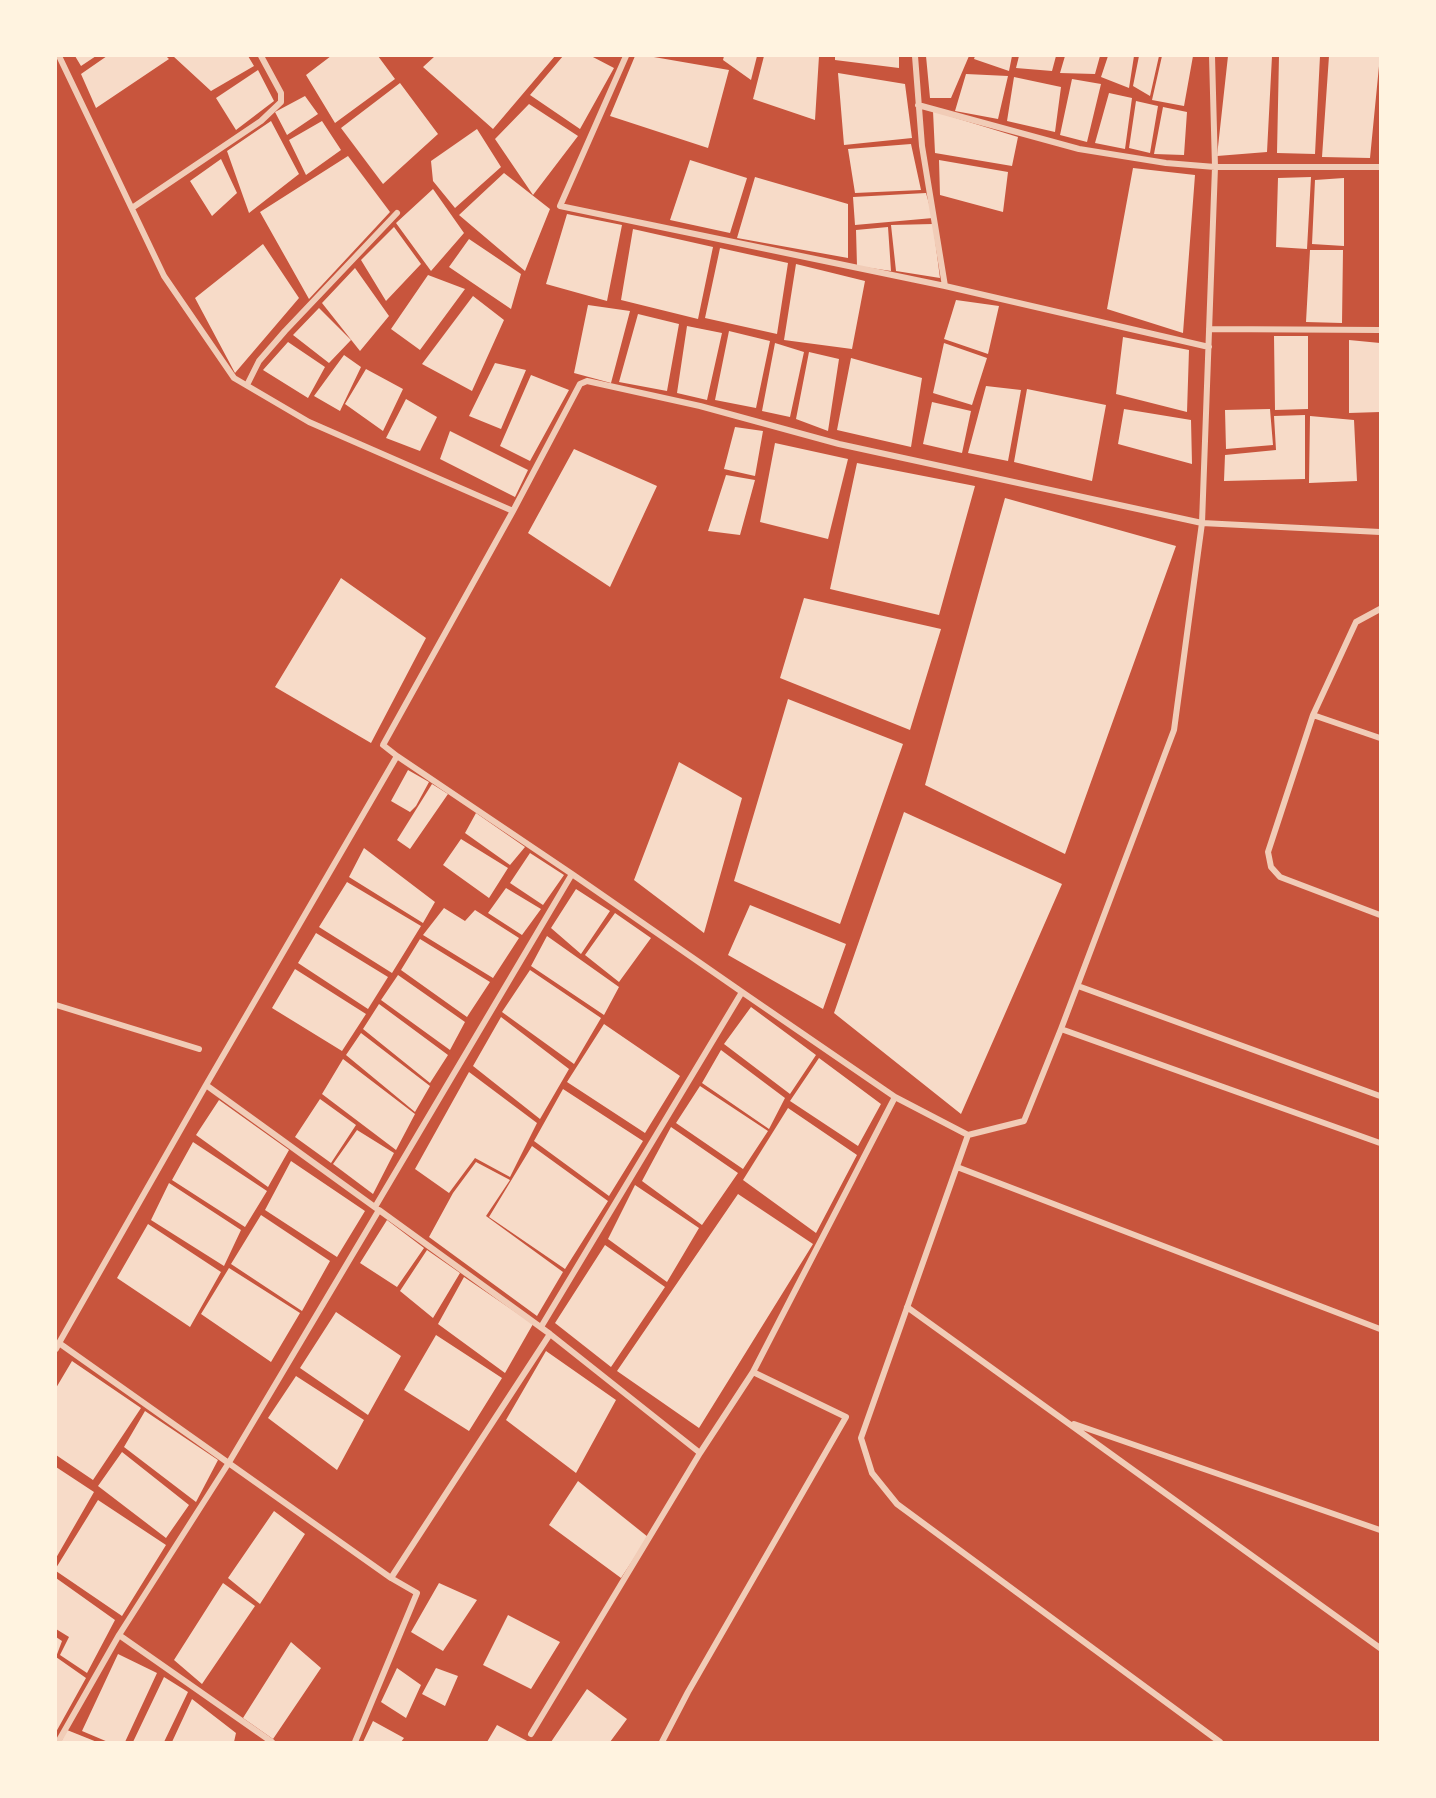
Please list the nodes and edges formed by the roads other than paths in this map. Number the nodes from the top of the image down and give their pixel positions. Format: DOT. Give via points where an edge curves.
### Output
graph roads {
  1 [pos="59,56"];
  2 [pos="261,56"];
  3 [pos="626,56"];
  4 [pos="915,56"];
  5 [pos="1212,56"];
  6 [pos="918,105"];
  7 [pos="1215,167"];
  8 [pos="1380,167"];
  9 [pos="132,207"];
  10 [pos="397,213"];
  11 [pos="945,286"];
  12 [pos="1209,329"];
  13 [pos="1380,330"];
  14 [pos="1209,347"];
  15 [pos="247,385"];
  16 [pos="513,511"];
  17 [pos="1202,524"];
  18 [pos="1380,532"];
  19 [pos="1380,609"];
  20 [pos="1313,715"];
  21 [pos="1380,738"];
  22 [pos="397,756"];
  23 [pos="572,874"];
  24 [pos="1380,915"];
  25 [pos="1078,986"];
  26 [pos="742,992"];
  27 [pos="56,1005"];
  28 [pos="1061,1029"];
  29 [pos="199,1049"];
  30 [pos="206,1085"];
  31 [pos="1380,1096"];
  32 [pos="895,1097"];
  33 [pos="968,1136"];
  34 [pos="1380,1143"];
  35 [pos="957,1167"];
  36 [pos="377,1209"];
  37 [pos="907,1307"];
  38 [pos="541,1327"];
  39 [pos="1380,1329"];
  40 [pos="550,1334"];
  41 [pos="57,1346"];
  42 [pos="753,1372"];
  43 [pos="1067,1422"];
  44 [pos="700,1453"];
  45 [pos="228,1464"];
  46 [pos="1380,1530"];
  47 [pos="391,1578"];
  48 [pos="118,1635"];
  49 [pos="1380,1648"];
  50 [pos="531,1734"];
  51 [pos="58,1743"];
  52 [pos="272,1743"];
  53 [pos="355,1743"];
  54 [pos="662,1743"];
  55 [pos="1221,1743"];
  1 -- 9 [label="street"];
  2 -- 9 [label="street" via="281,93 281,102 261,121"];
  3 -- 11 [label="street" via="560,206"];
  4 -- 6 [label="street"];
  5 -- 7 [label="street"];
  6 -- 7 [label="street" via="1079,149"];
  6 -- 11 [label="street"];
  7 -- 8 [label="street"];
  7 -- 12 [label="street"];
  9 -- 15 [label="street" via="164,276 234,378"];
  10 -- 15 [label="street" via="285,331 260,361"];
  11 -- 14 [label="street"];
  12 -- 13 [label="street"];
  12 -- 14 [label="street"];
  14 -- 17 [label="street"];
  15 -- 16 [label="street" via="309,422"];
  16 -- 17 [label="street" via="580,384 587,381 700,406 839,444"];
  16 -- 22 [label="street" via="383,746"];
  17 -- 18 [label="street"];
  17 -- 25 [label="street" via="1174,730"];
  19 -- 20 [label="street" via="1356,622"];
  20 -- 21 [label="street"];
  20 -- 24 [label="street" via="1268,852 1271,867 1280,877"];
  22 -- 23 [label="street"];
  22 -- 30 [label="street"];
  23 -- 26 [label="street"];
  23 -- 36 [label="street"];
  25 -- 28 [label="street"];
  25 -- 31 [label="street"];
  26 -- 32 [label="street"];
  26 -- 38 [label="street"];
  27 -- 29 [label="street"];
  28 -- 33 [label="street" via="1024,1121"];
  28 -- 34 [label="street"];
  30 -- 36 [label="street"];
  30 -- 41 [label="street"];
  32 -- 33 [label="street"];
  32 -- 42 [label="street"];
  33 -- 35 [label="street"];
  35 -- 37 [label="street"];
  35 -- 39 [label="street"];
  36 -- 38 [label="street"];
  36 -- 45 [label="street"];
  37 -- 43 [label="street"];
  37 -- 55 [label="street" via="861,1438 872,1473 897,1504"];
  38 -- 40 [label="street"];
  40 -- 44 [label="street"];
  40 -- 47 [label="street"];
  41 -- 45 [label="street"];
  42 -- 44 [label="street"];
  42 -- 54 [label="street" via="846,1417"];
  43 -- 46 [label="street"];
  43 -- 49 [label="street"];
  44 -- 50 [label="street"];
  45 -- 47 [label="street"];
  45 -- 48 [label="street"];
  47 -- 53 [label="street" via="417,1593"];
  48 -- 51 [label="street"];
  48 -- 52 [label="street"];
}
